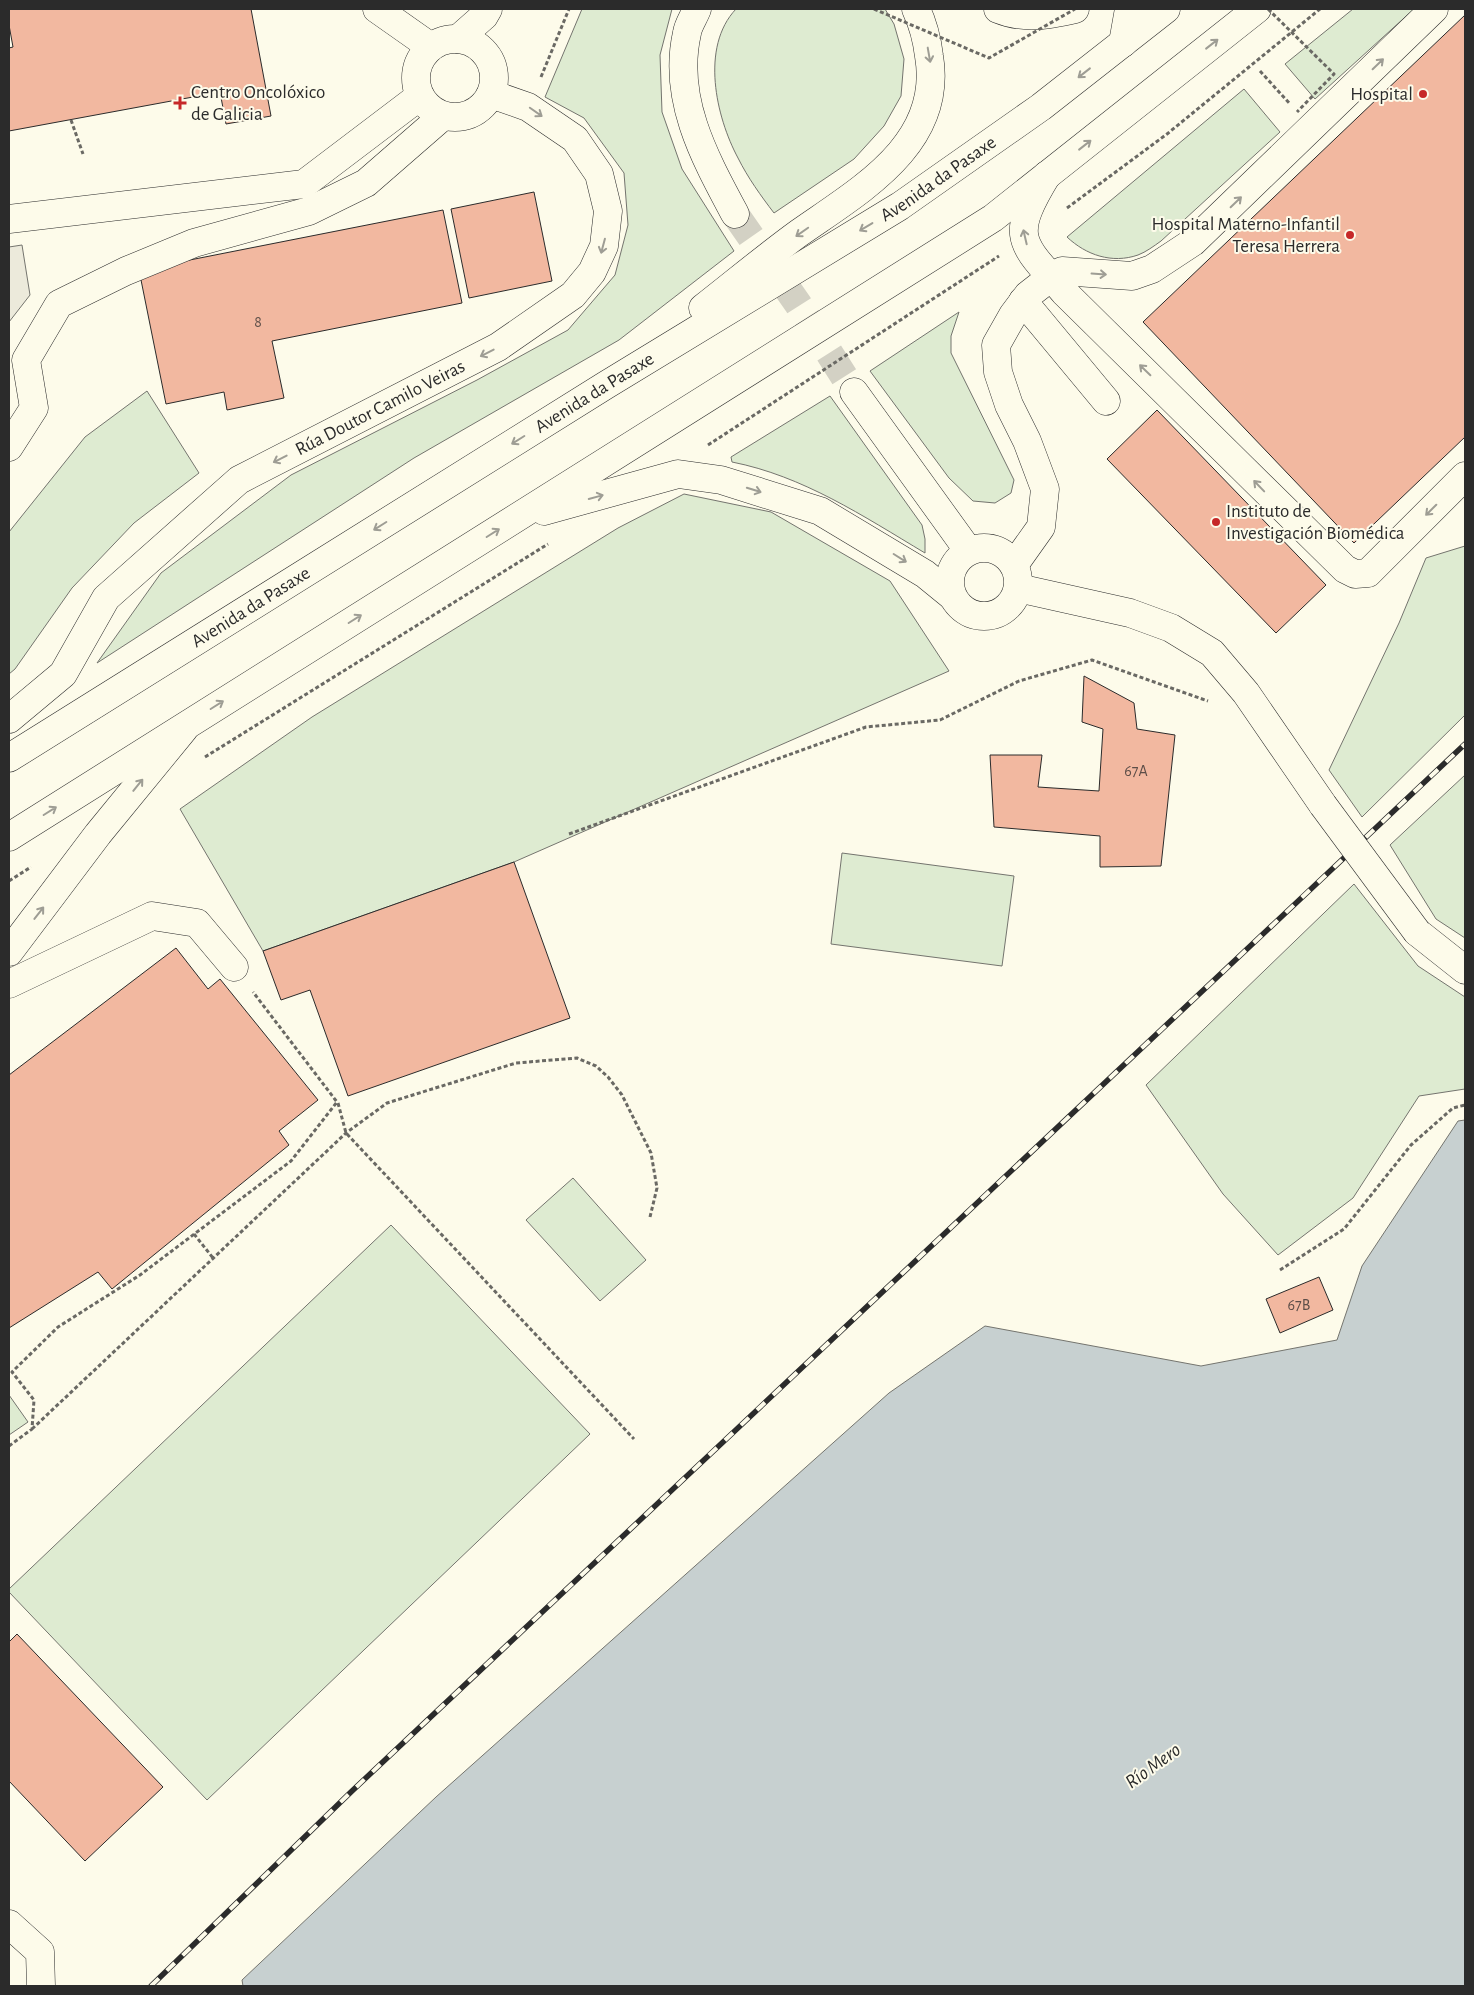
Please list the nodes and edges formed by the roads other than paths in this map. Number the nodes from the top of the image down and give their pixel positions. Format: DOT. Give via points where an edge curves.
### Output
graph roads {
  1 [pos="377,9"];
  2 [pos="488,9"];
  3 [pos="697,9"];
  4 [pos="916,9"];
  5 [pos="998,9"];
  6 [pos="1075,9"];
  7 [pos="1129,9"];
  8 [pos="1166,9"];
  9 [pos="1257,9"];
  10 [pos="1434,9"];
  11 [pos="458,39"];
  12 [pos="1122,43"];
  13 [pos="431,47"];
  14 [pos="491,94"];
  15 [pos="420,96"];
  16 [pos="443,116"];
  17 [pos="1047,175"];
  18 [pos="735,214"];
  19 [pos="9,219"];
  20 [pos="1052,277"];
  21 [pos="1023,301"];
  22 [pos="606,384"];
  23 [pos="854,392"];
  24 [pos="1106,401"];
  25 [pos="9,447"];
  26 [pos="1465,476"];
  27 [pos="516,519"];
  28 [pos="968,550"];
  29 [pos="1016,577"];
  30 [pos="952,596"];
  31 [pos="9,719"];
  32 [pos="190,722"];
  33 [pos="9,758"];
  34 [pos="9,837"];
  35 [pos="9,952"];
  36 [pos="234,968"];
  37 [pos="1465,970"];
  38 [pos="9,984"];
  39 [pos="9,1924"];
  40 [pos="41,1986"];
  1 -- 13 [label="street"];
  2 -- 11 [label="street"];
  3 -- 18 [label="street" via="687,32 684,88 691,120 709,165"];
  4 -- 22 [label="street, one-way" via="926,34 932,70 929,103 903,151 868,185 798,234"];
  5 -- 6 [label="street" via="1013,15 1035,16"];
  7 -- 12 [label="street"];
  8 -- 12 [label="street, Avenida da Pasaxe"];
  17 -- 9 [label="street, one-way"];
  20 -- 10 [label="street, one-way" via="1062,272 1132,276 1152,269 1193,242"];
  11 -- 13 [label="street"];
  11 -- 14 [label="street" via="476,45 489,57 494,76"];
  12 -- 22 [label="street, Avenida da Pasaxe, one-way" via="1041,108 900,206"];
  13 -- 15 [label="street" via="422,57 416,73"];
  14 -- 16 [label="street" via="474,113 457,118"];
  14 -- 31 [label="street, Rúa Doutor Camilo Veiras, one-way" via="528,107 575,139 599,174 608,211 604,246 592,272 573,295 498,347 239,480 106,598 63,674"];
  15 -- 16 [label="street" via="431,110"];
  15 -- 19 [label="street" via="304,184"];
  16 -- 25 [label="street" via="366,184 309,211 194,243 59,304 26,360 34,408"];
  20 -- 17 [label="street, one-way" via="1030,253 1023,228 1035,195"];
  17 -- 27 [label="street" via="992,218"];
  20 -- 21 [label="street"];
  26 -- 20 [label="street, one-way" via="1368,573 1355,574 1331,556"];
  21 -- 24 [label="street"];
  21 -- 29 [label="street" via="996,346 998,372 1045,489 1041,527"];
  22 -- 33 [label="street, Avenida da Pasaxe, one-way"];
  23 -- 28 [label="street"];
  27 -- 30 [label="street, one-way" via="678,474 721,480 820,511 925,574"];
  32 -- 27 [label="street, one-way"];
  28 -- 29 [label="street" via="978,547 994,549 1008,557"];
  28 -- 30 [label="street" via="951,570 949,585"];
  29 -- 30 [label="street" via="1014,598 998,614 977,616 966,612"];
  29 -- 37 [label="street, bridge" via="1130,612 1171,628 1212,653 1246,693 1323,805 1417,932"];
  34 -- 32 [label="street, one-way"];
  35 -- 32 [label="street, one-way" via="98,834"];
  36 -- 38 [label="street" via="197,923 152,916"];
  39 -- 40 [label="street" via="40,1952"];
}
